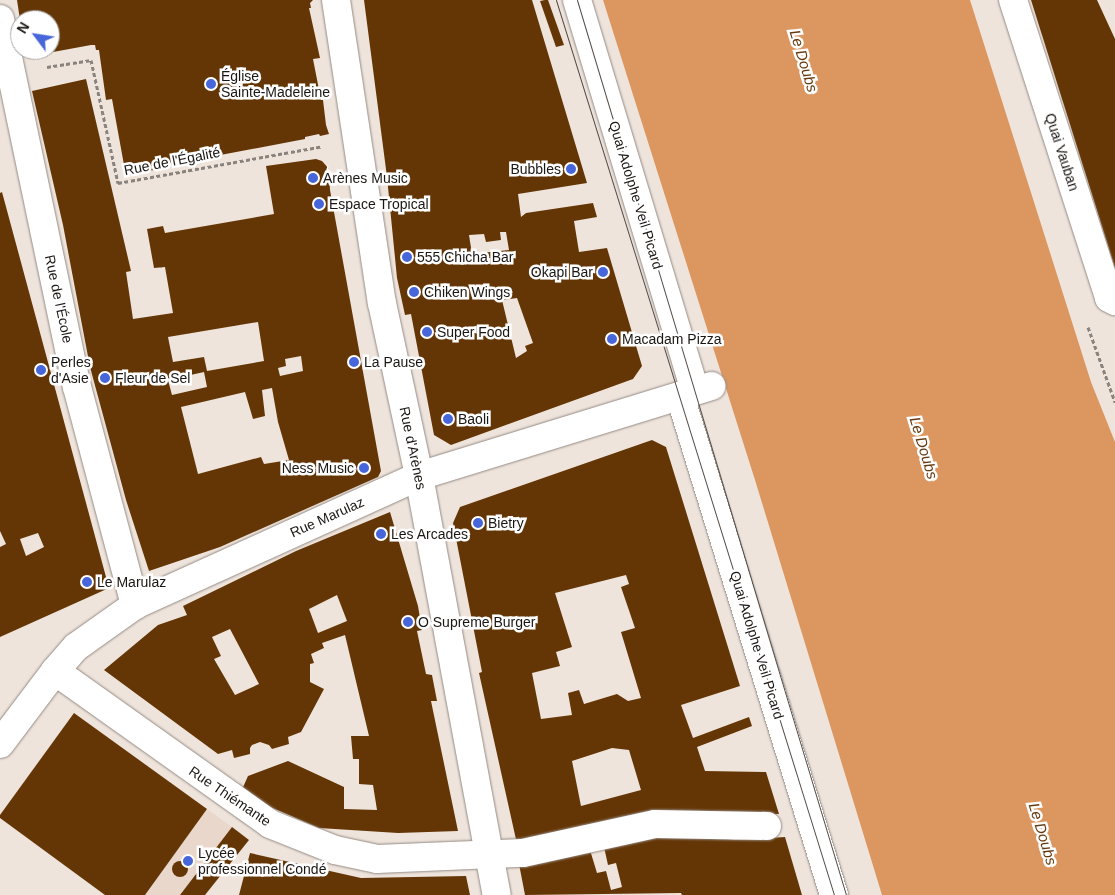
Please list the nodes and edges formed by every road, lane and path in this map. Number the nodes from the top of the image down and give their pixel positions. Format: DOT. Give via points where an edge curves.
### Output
graph roads {
  1 [pos="336,0"];
  2 [pos="577,0"];
  3 [pos="1014,0"];
  4 [pos="0,19"];
  5 [pos="11,73"];
  6 [pos="306,148"];
  7 [pos="1112,300"];
  8 [pos="696,391"];
  9 [pos="419,476"];
  10 [pos="135,605"];
  11 [pos="54,671"];
  12 [pos="0,744"];
  13 [pos="767,826"];
  14 [pos="490,855"];
  15 [pos="497,895"];
  16 [pos="834,895"];
  1 -- 9 [label="street, Rue d'Arènes" via="382,303"];
  2 -- 8 [label="street, Quai Adolphe Veil Picard"];
  3 -- 7 [label="street, Quai Vauban"];
  4 -- 5 [label="street, Rue de l'École"];
  5 -- 6 [label="path, Rue de l'Égalité" via="91,60 118,183"];
  5 -- 10 [label="street, Rue de l'École" via="77,388"];
  8 -- 9 [label="street, Rue Marulaz"];
  8 -- 16 [label="street, Quai Adolphe Veil Picard"];
  9 -- 10 [label="street, Rue Marulaz"];
  9 -- 14 [label="street, Rue d'Arènes"];
  10 -- 11 [label="street, Rue Marulaz" via="76,647"];
  11 -- 12 [label="street, Rue Marulaz"];
  11 -- 14 [label="street, Rue Thiémante" via="270,824 335,850 377,859"];
  13 -- 14 [label="street, Rue Thiémante" via="655,824 523,853"];
  14 -- 15 [label="street, Rue d'Arènes"];
}
